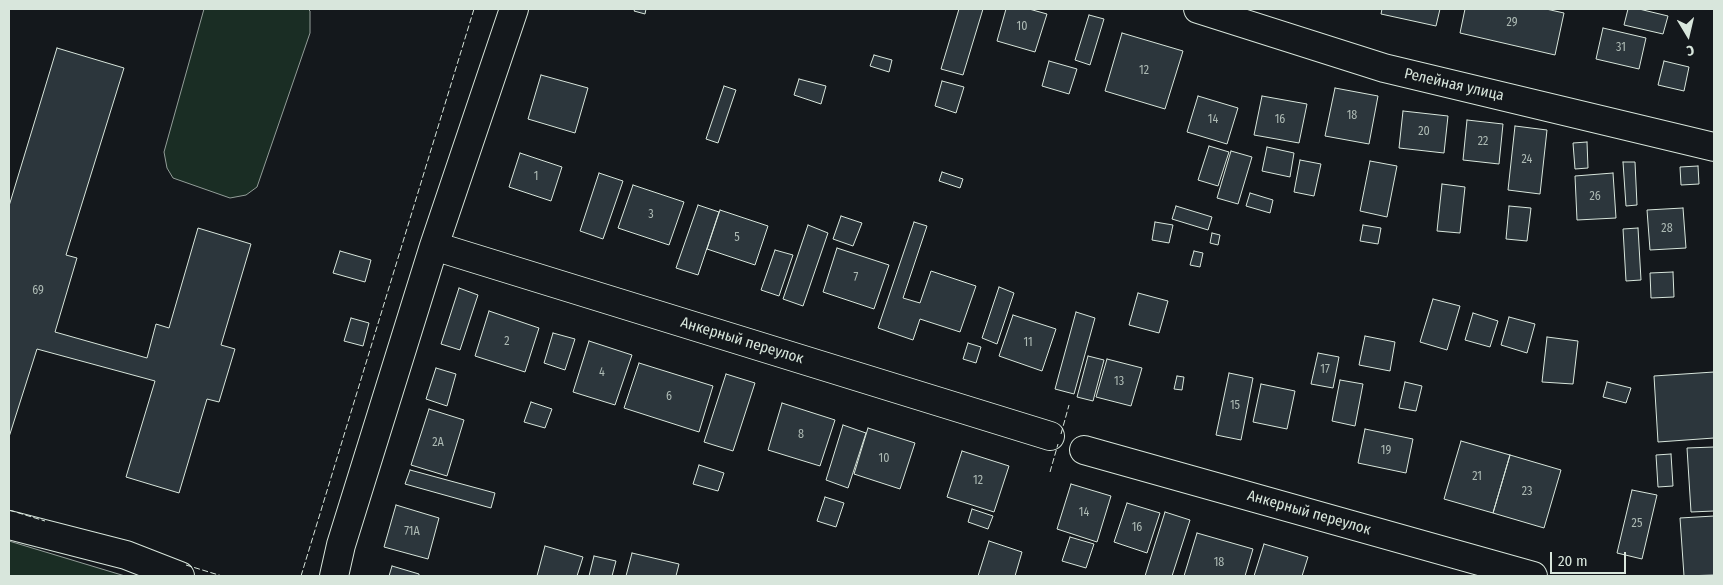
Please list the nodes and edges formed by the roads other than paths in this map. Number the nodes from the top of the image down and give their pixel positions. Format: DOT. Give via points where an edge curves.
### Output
graph roads {
  1 [pos="514,9"];
  2 [pos="1198,9"];
  3 [pos="1714,147"];
  4 [pos="434,246"];
  5 [pos="1050,436"];
  6 [pos="1084,450"];
  7 [pos="9,524"];
  8 [pos="180,576"];
  9 [pos="334,576"];
  10 [pos="1533,576"];
  1 -- 4 [label="street"];
  2 -- 3 [label="street, Релейная улица" via="1384,68"];
  4 -- 5 [label="street, Анкерный переулок"];
  4 -- 9 [label="street"];
  6 -- 10 [label="street, Анкерный переулок"];
  7 -- 8 [label="street" via="126,556"];
}
